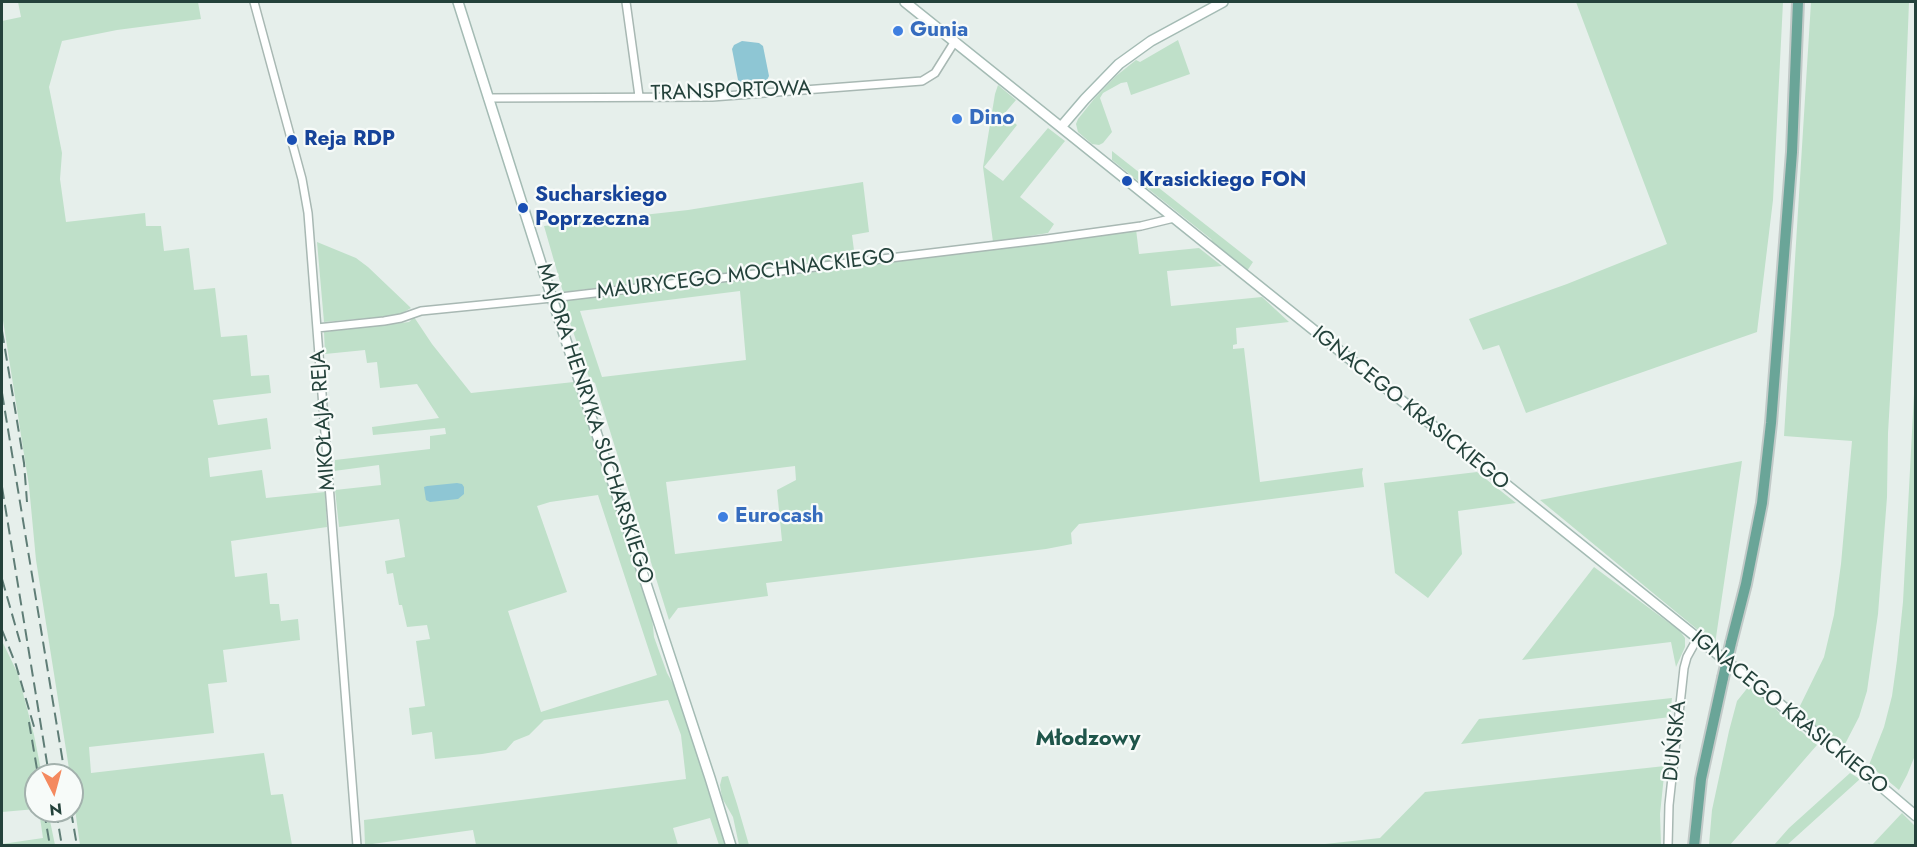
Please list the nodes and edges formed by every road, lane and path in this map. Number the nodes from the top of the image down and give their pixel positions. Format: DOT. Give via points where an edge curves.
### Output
graph roads {
  1 [pos="254,2"];
  2 [pos="458,2"];
  3 [pos="626,2"];
  4 [pos="905,2"];
  5 [pos="1223,2"];
  6 [pos="1798,2"];
  7 [pos="955,42"];
  8 [pos="639,96"];
  9 [pos="488,98"];
  10 [pos="1061,128"];
  11 [pos="1174,218"];
  12 [pos="552,298"];
  13 [pos="317,328"];
  14 [pos="1697,639"];
  15 [pos="1916,816"];
  16 [pos="357,846"];
  17 [pos="731,846"];
  18 [pos="1668,846"];
  19 [pos="1694,846"];
  1 -- 13 [label="street, MIKOŁAJA REJA" via="305,195"];
  2 -- 9 [label="street, MAJORA HENRYKA SUCHARSKIEGO"];
  3 -- 8 [label="street"];
  4 -- 7 [label="street, IGNACEGO KRASICKIEGO"];
  5 -- 10 [label="street" via="1119,64"];
  6 -- 19 [label="main road, bridge" via="1792,152 1762,503 1701,779"];
  7 -- 8 [label="street, TRANSPORTOWA" via="935,72 922,81 712,97"];
  7 -- 10 [label="street, IGNACEGO KRASICKIEGO"];
  8 -- 9 [label="street, TRANSPORTOWA"];
  9 -- 12 [label="street, MAJORA HENRYKA SUCHARSKIEGO"];
  10 -- 11 [label="street, IGNACEGO KRASICKIEGO"];
  11 -- 12 [label="street, MAURYCEGO MOCHNACKIEGO" via="1036,240"];
  11 -- 14 [label="street, IGNACEGO KRASICKIEGO"];
  12 -- 13 [label="street, MAURYCEGO MOCHNACKIEGO" via="421,311 384,321"];
  12 -- 17 [label="street, MAJORA HENRYKA SUCHARSKIEGO"];
  13 -- 16 [label="street, MIKOŁAJA REJA"];
  14 -- 15 [label="street, IGNACEGO KRASICKIEGO"];
  14 -- 18 [label="street, DUŃSKA" via="1684,668"];
}
